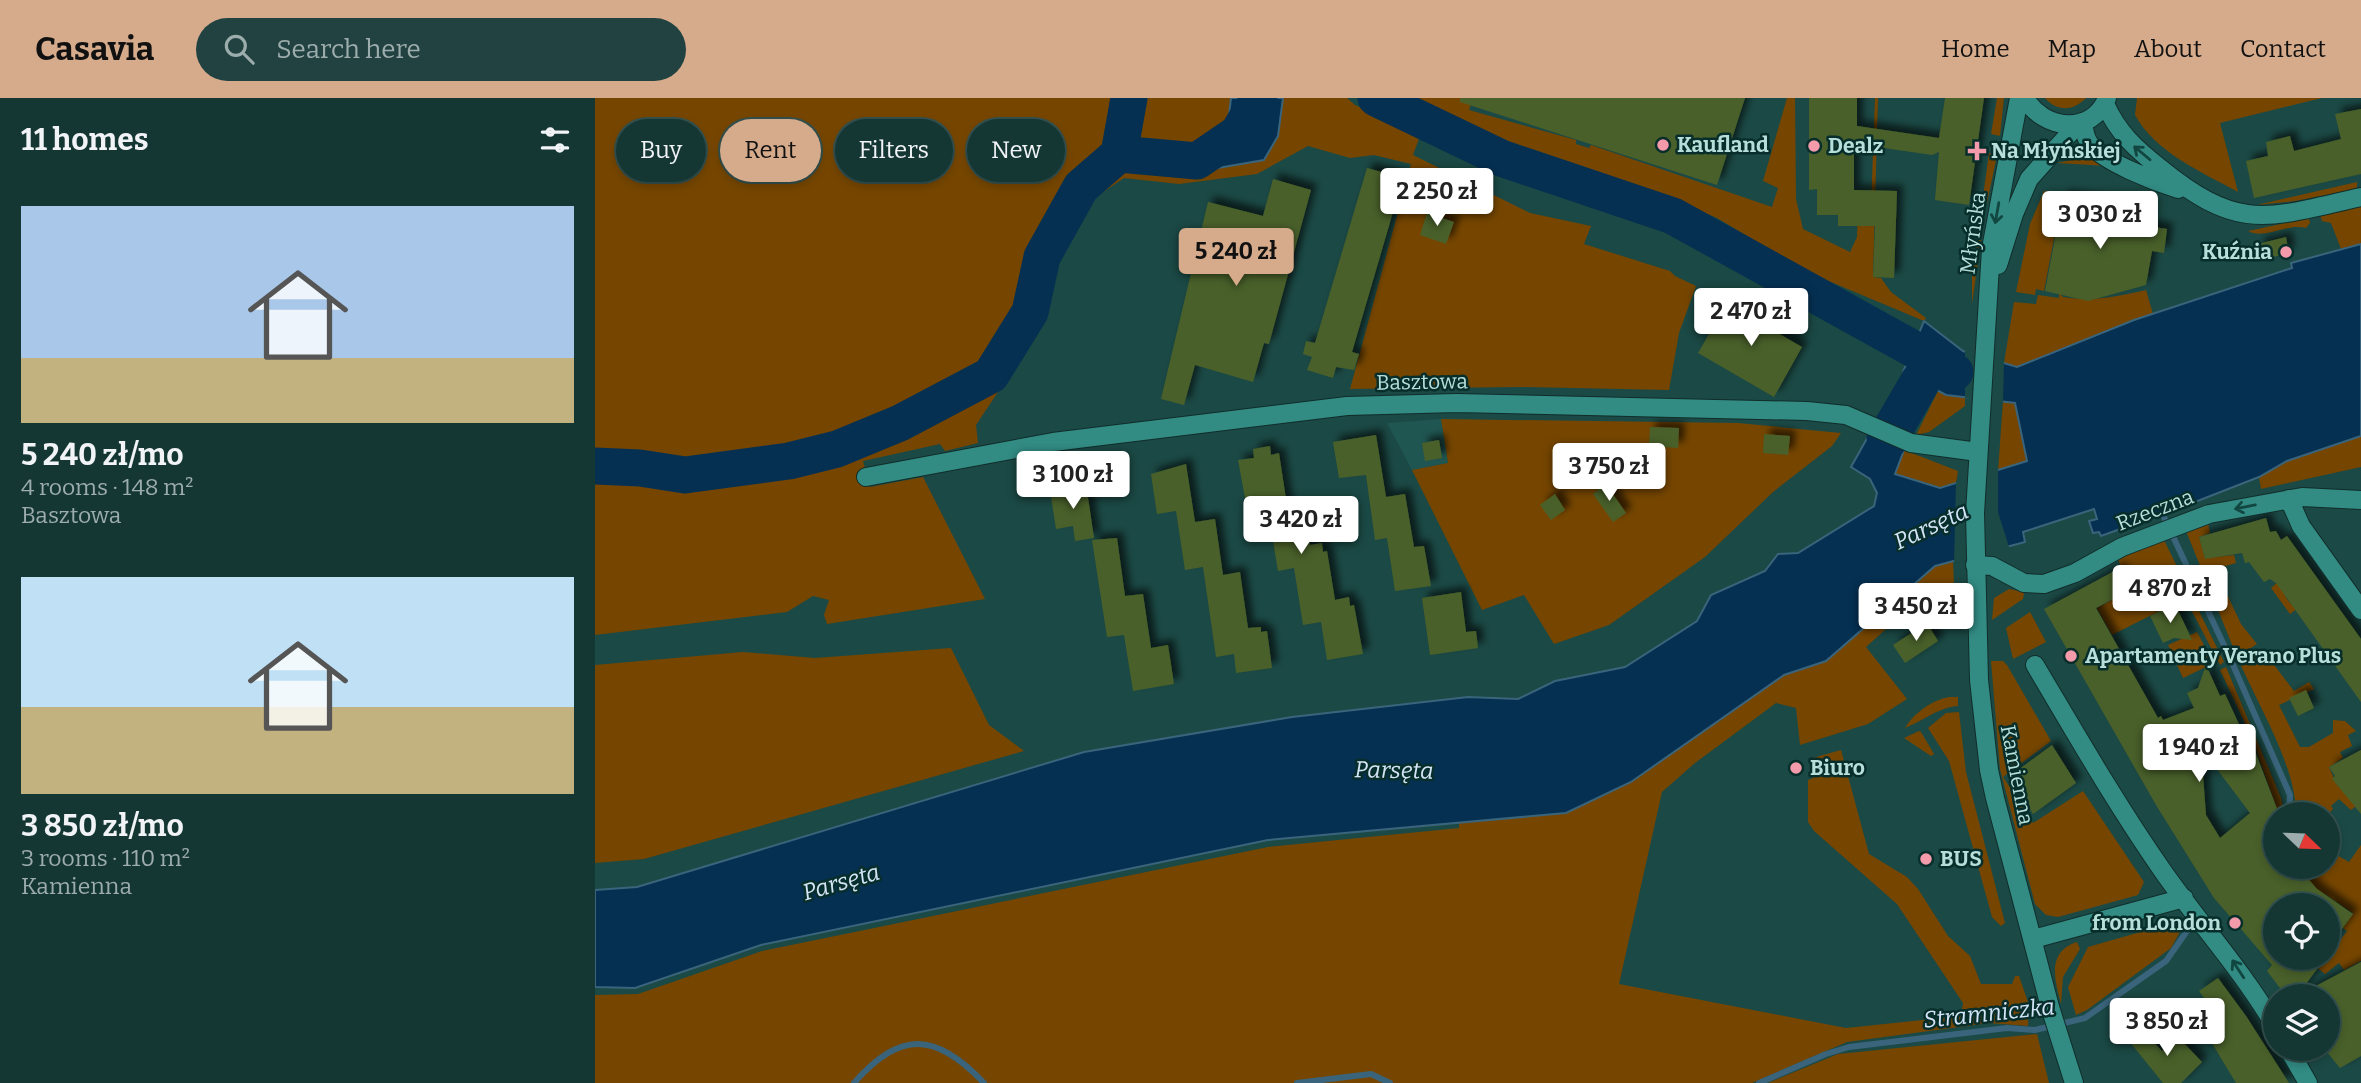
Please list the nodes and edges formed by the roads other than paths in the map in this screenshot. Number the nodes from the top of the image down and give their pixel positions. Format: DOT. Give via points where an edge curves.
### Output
graph roads {
  1 [pos="2019,98"];
  2 [pos="2025,98"];
  3 [pos="2106,101"];
  4 [pos="2080,123"];
  5 [pos="2190,192"];
  6 [pos="2361,197"];
  7 [pos="1989,291"];
  8 [pos="1978,460"];
  9 [pos="866,477"];
  10 [pos="2288,499"];
  11 [pos="2361,500"];
  12 [pos="1975,564"];
  13 [pos="2361,610"];
  14 [pos="2035,665"];
  15 [pos="2184,898"];
  16 [pos="2033,939"];
  17 [pos="2263,1007"];
  18 [pos="2295,1061"];
  19 [pos="2074,1083"];
  20 [pos="2308,1083"];
  1 -- 7 [label="street, Młyńska, one-way" via="1991,249"];
  2 -- 4 [label="street" via="2048,120"];
  3 -- 4 [label="street, Młyńska"];
  5 -- 3 [label="street, one-way" via="2123,136"];
  4 -- 5 [label="street" via="2095,149 2152,180"];
  4 -- 7 [label="street, Młyńska" via="2039,164 2022,192"];
  5 -- 6 [label="street" via="2227,210 2256,216"];
  7 -- 8 [label="street, Młyńska"];
  8 -- 9 [label="street, Basztowa" via="1911,443 1846,415 1787,409 1456,403 1347,406 1053,442"];
  8 -- 12 [label="street, Kamienna"];
  10 -- 11 [label="street, Rzeczna"];
  10 -- 12 [label="street, Rzeczna, one-way" via="2158,531 2044,584 2024,583 1992,566"];
  10 -- 13 [label="street" via="2301,526"];
  12 -- 16 [label="street, Kamienna" via="1979,680 1989,770"];
  14 -- 15 [label="street" via="2123,812"];
  15 -- 16 [label="street"];
  17 -- 15 [label="street, one-way"];
  16 -- 19 [label="street, Kamienna"];
  18 -- 20 [label="street"];
}
